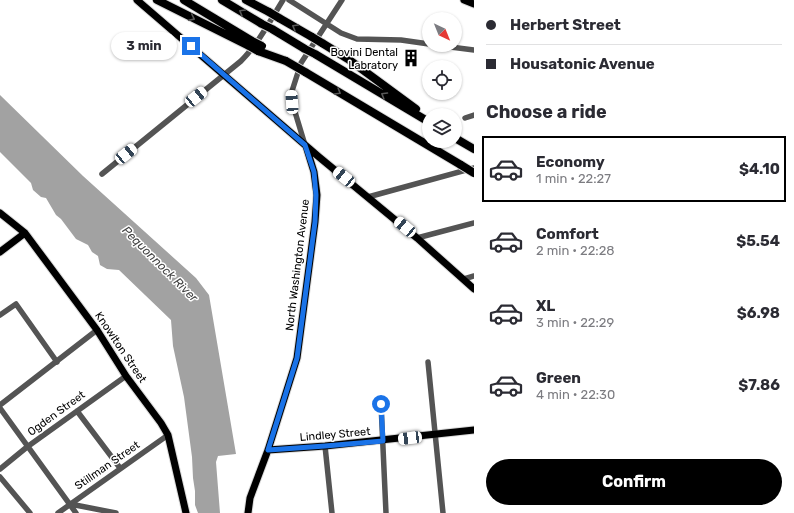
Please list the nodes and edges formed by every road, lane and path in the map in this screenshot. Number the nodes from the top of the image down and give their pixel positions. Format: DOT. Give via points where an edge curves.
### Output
graph roads {
  1 [pos="137,0"];
  2 [pos="157,0"];
  3 [pos="184,0"];
  4 [pos="222,0"];
  5 [pos="246,0"];
  6 [pos="252,0"];
  7 [pos="283,0"];
  8 [pos="289,0"];
  9 [pos="342,0"];
  10 [pos="464,0"];
  11 [pos="474,4"];
  12 [pos="269,12"];
  13 [pos="327,24"];
  14 [pos="422,43"];
  15 [pos="250,44"];
  16 [pos="462,48"];
  17 [pos="474,50"];
  18 [pos="224,75"];
  19 [pos="422,114"];
  20 [pos="474,115"];
  21 [pos="422,118"];
  22 [pos="465,118"];
  23 [pos="462,142"];
  24 [pos="305,145"];
  25 [pos="474,149"];
  26 [pos="474,168"];
  27 [pos="474,173"];
  28 [pos="102,174"];
  29 [pos="368,197"];
  30 [pos="0,213"];
  31 [pos="474,223"];
  32 [pos="25,233"];
  33 [pos="417,238"];
  34 [pos="0,252"];
  35 [pos="474,276"];
  36 [pos="464,280"];
  37 [pos="474,289"];
  38 [pos="0,315"];
  39 [pos="97,330"];
  40 [pos="57,362"];
  41 [pos="428,362"];
  42 [pos="126,376"];
  43 [pos="381,404"];
  44 [pos="0,405"];
  45 [pos="0,408"];
  46 [pos="77,411"];
  47 [pos="474,430"];
  48 [pos="168,435"];
  49 [pos="436,435"];
  50 [pos="383,441"];
  51 [pos="325,446"];
  52 [pos="27,447"];
  53 [pos="268,450"];
  54 [pos="120,468"];
  55 [pos="0,469"];
  56 [pos="0,477"];
  57 [pos="70,504"];
  58 [pos="30,513"];
  59 [pos="58,513"];
  60 [pos="76,513"];
  61 [pos="116,513"];
  62 [pos="186,513"];
  63 [pos="248,513"];
  64 [pos="332,513"];
  65 [pos="386,513"];
  66 [pos="443,513"];
  1 -- 18 [label="main road"];
  2 -- 15 [label="highway, one-way"];
  3 -- 15 [label="highway"];
  21 -- 4 [label="highway, one-way, bridge"];
  5 -- 12 [label="highway"];
  6 -- 12 [label="highway"];
  7 -- 18 [label="street" via="250,52"];
  8 -- 13 [label="street"];
  9 -- 13 [label="street, North Washington Avenue"];
  10 -- 11 [label="main road"];
  19 -- 12 [label="highway, one-way, bridge" via="344,56"];
  13 -- 14 [label="street" via="357,39"];
  13 -- 24 [label="street, North Washington Avenue" via="301,62 292,91 292,102"];
  15 -- 27 [label="highway, one-way, bridge" via="286,61"];
  16 -- 17 [label="street"];
  18 -- 24 [label="main road"];
  18 -- 28 [label="street"];
  20 -- 22 [label="street"];
  23 -- 25 [label="highway"];
  24 -- 29 [label="main road"];
  24 -- 53 [label="main road, North Washington Avenue" via="316,187 315,222 297,358"];
  26 -- 29 [label="street"];
  29 -- 33 [label="main road"];
  30 -- 32 [label="main road, Knowlton Street"];
  31 -- 33 [label="street"];
  32 -- 34 [label="main road"];
  32 -- 39 [label="main road, Knowlton Street"];
  33 -- 36 [label="main road"];
  35 -- 36 [label="street"];
  36 -- 37 [label="main road"];
  38 -- 40 [label="street" via="16,304"];
  39 -- 40 [label="street"];
  39 -- 42 [label="main road, Knowlton Street"];
  40 -- 44 [label="street"];
  41 -- 49 [label="street"];
  42 -- 46 [label="street, Ogden Street"];
  42 -- 48 [label="main road, Knowlton Street"];
  43 -- 50 [label="street"];
  45 -- 52 [label="street"];
  46 -- 52 [label="street, Ogden Street"];
  46 -- 54 [label="street"];
  47 -- 49 [label="main road, Lindley Street"];
  48 -- 54 [label="street, Stillman Street"];
  48 -- 62 [label="main road, Knowlton Street"];
  49 -- 50 [label="main road, Lindley Street"];
  49 -- 66 [label="street"];
  50 -- 51 [label="main road, Lindley Street"];
  50 -- 65 [label="street"];
  51 -- 53 [label="main road, Lindley Street"];
  51 -- 64 [label="street"];
  52 -- 55 [label="street, Ogden Street"];
  52 -- 57 [label="street"];
  53 -- 63 [label="main road, North Washington Avenue" via="250,498"];
  54 -- 57 [label="street, Stillman Street"];
  56 -- 58 [label="street"];
  57 -- 59 [label="street, Stillman Street"];
  57 -- 60 [label="street"];
  57 -- 61 [label="street"];
}
